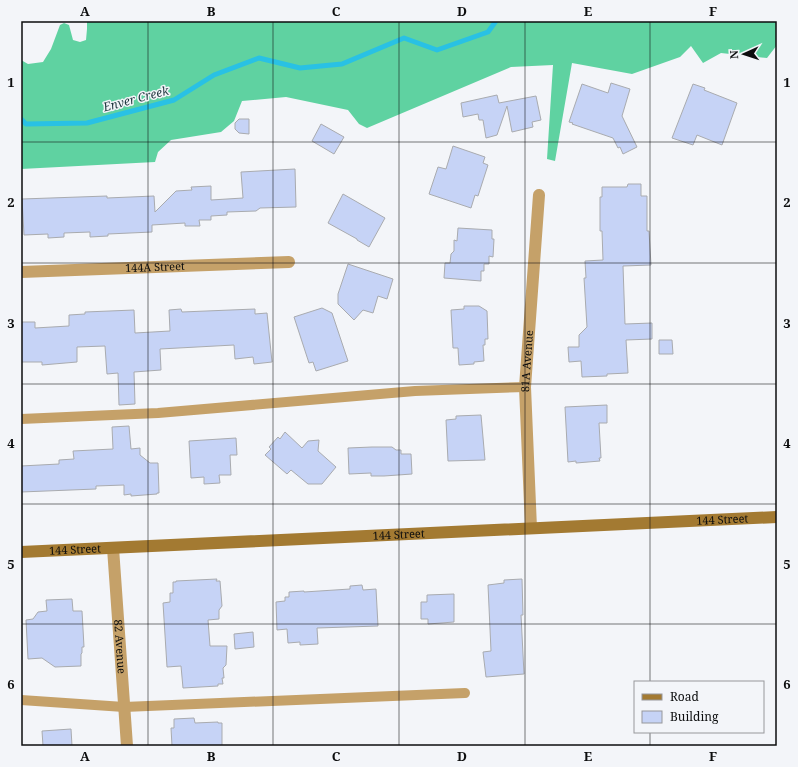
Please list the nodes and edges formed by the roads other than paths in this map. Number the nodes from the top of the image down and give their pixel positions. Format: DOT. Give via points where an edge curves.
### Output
graph roads {
  1 [pos="539,195"];
  2 [pos="289,262"];
  3 [pos="21,272"];
  4 [pos="525,387"];
  5 [pos="21,419"];
  6 [pos="777,517"];
  7 [pos="531,528"];
  8 [pos="113,548"];
  9 [pos="21,552"];
  10 [pos="465,693"];
  11 [pos="21,700"];
  12 [pos="124,707"];
  13 [pos="127,746"];
  1 -- 4 [label="street, 81A Avenue"];
  2 -- 3 [label="street, 144A Street"];
  4 -- 5 [label="lane" via="415,391 158,413"];
  4 -- 7 [label="street, 81A Avenue"];
  6 -- 7 [label="main road, 144 Street"];
  7 -- 8 [label="main road, 144 Street"];
  8 -- 9 [label="main road, 144 Street"];
  8 -- 12 [label="street, 82 Avenue"];
  10 -- 12 [label="lane"];
  11 -- 12 [label="lane"];
  12 -- 13 [label="street, 82 Avenue"];
}
